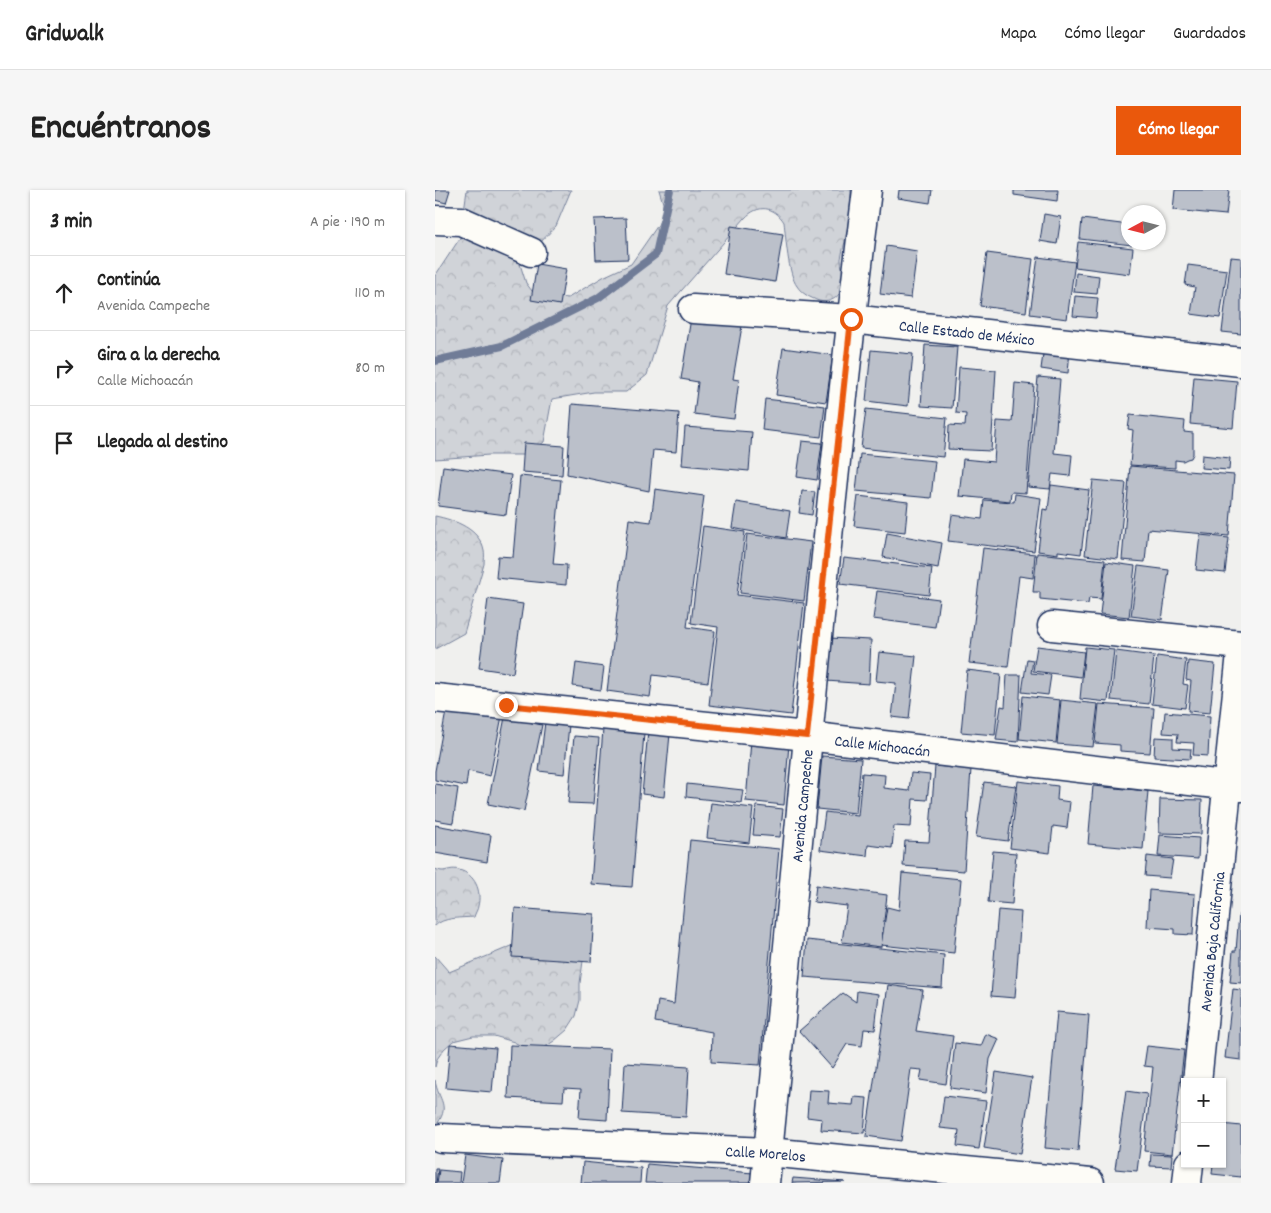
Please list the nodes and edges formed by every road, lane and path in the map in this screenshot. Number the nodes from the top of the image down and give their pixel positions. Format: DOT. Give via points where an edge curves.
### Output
graph roads {
  1 [pos="867,190"];
  2 [pos="435,220"];
  3 [pos="531,252"];
  4 [pos="693,309"];
  5 [pos="851,319"];
  6 [pos="1241,362"];
  7 [pos="1052,626"];
  8 [pos="1241,645"];
  9 [pos="1241,652"];
  10 [pos="435,698"];
  11 [pos="807,736"];
  12 [pos="1235,786"];
  13 [pos="1198,1078"];
  14 [pos="441,1138"];
  15 [pos="768,1152"];
  16 [pos="1189,1168"];
  17 [pos="765,1183"];
  18 [pos="1090,1183"];
  19 [pos="1187,1183"];
  1 -- 5 [label="street, Avenida Campeche"];
  2 -- 3 [label="street" via="461,221"];
  4 -- 5 [label="street, Calle Estado de México"];
  5 -- 6 [label="street, Calle Estado de México"];
  5 -- 11 [label="street, Avenida Campeche"];
  7 -- 8 [label="street"];
  9 -- 12 [label="street, Avenida Baja California"];
  10 -- 11 [label="street, Calle Michoacán"];
  11 -- 12 [label="street, Calle Michoacán"];
  11 -- 15 [label="street, Avenida Campeche"];
  12 -- 13 [label="street, Avenida Baja California"];
  14 -- 15 [label="street, Calle Morelos"];
  15 -- 17 [label="street, Avenida Campeche"];
  15 -- 18 [label="street, Calle Morelos"];
  16 -- 19 [label="street"];
}
